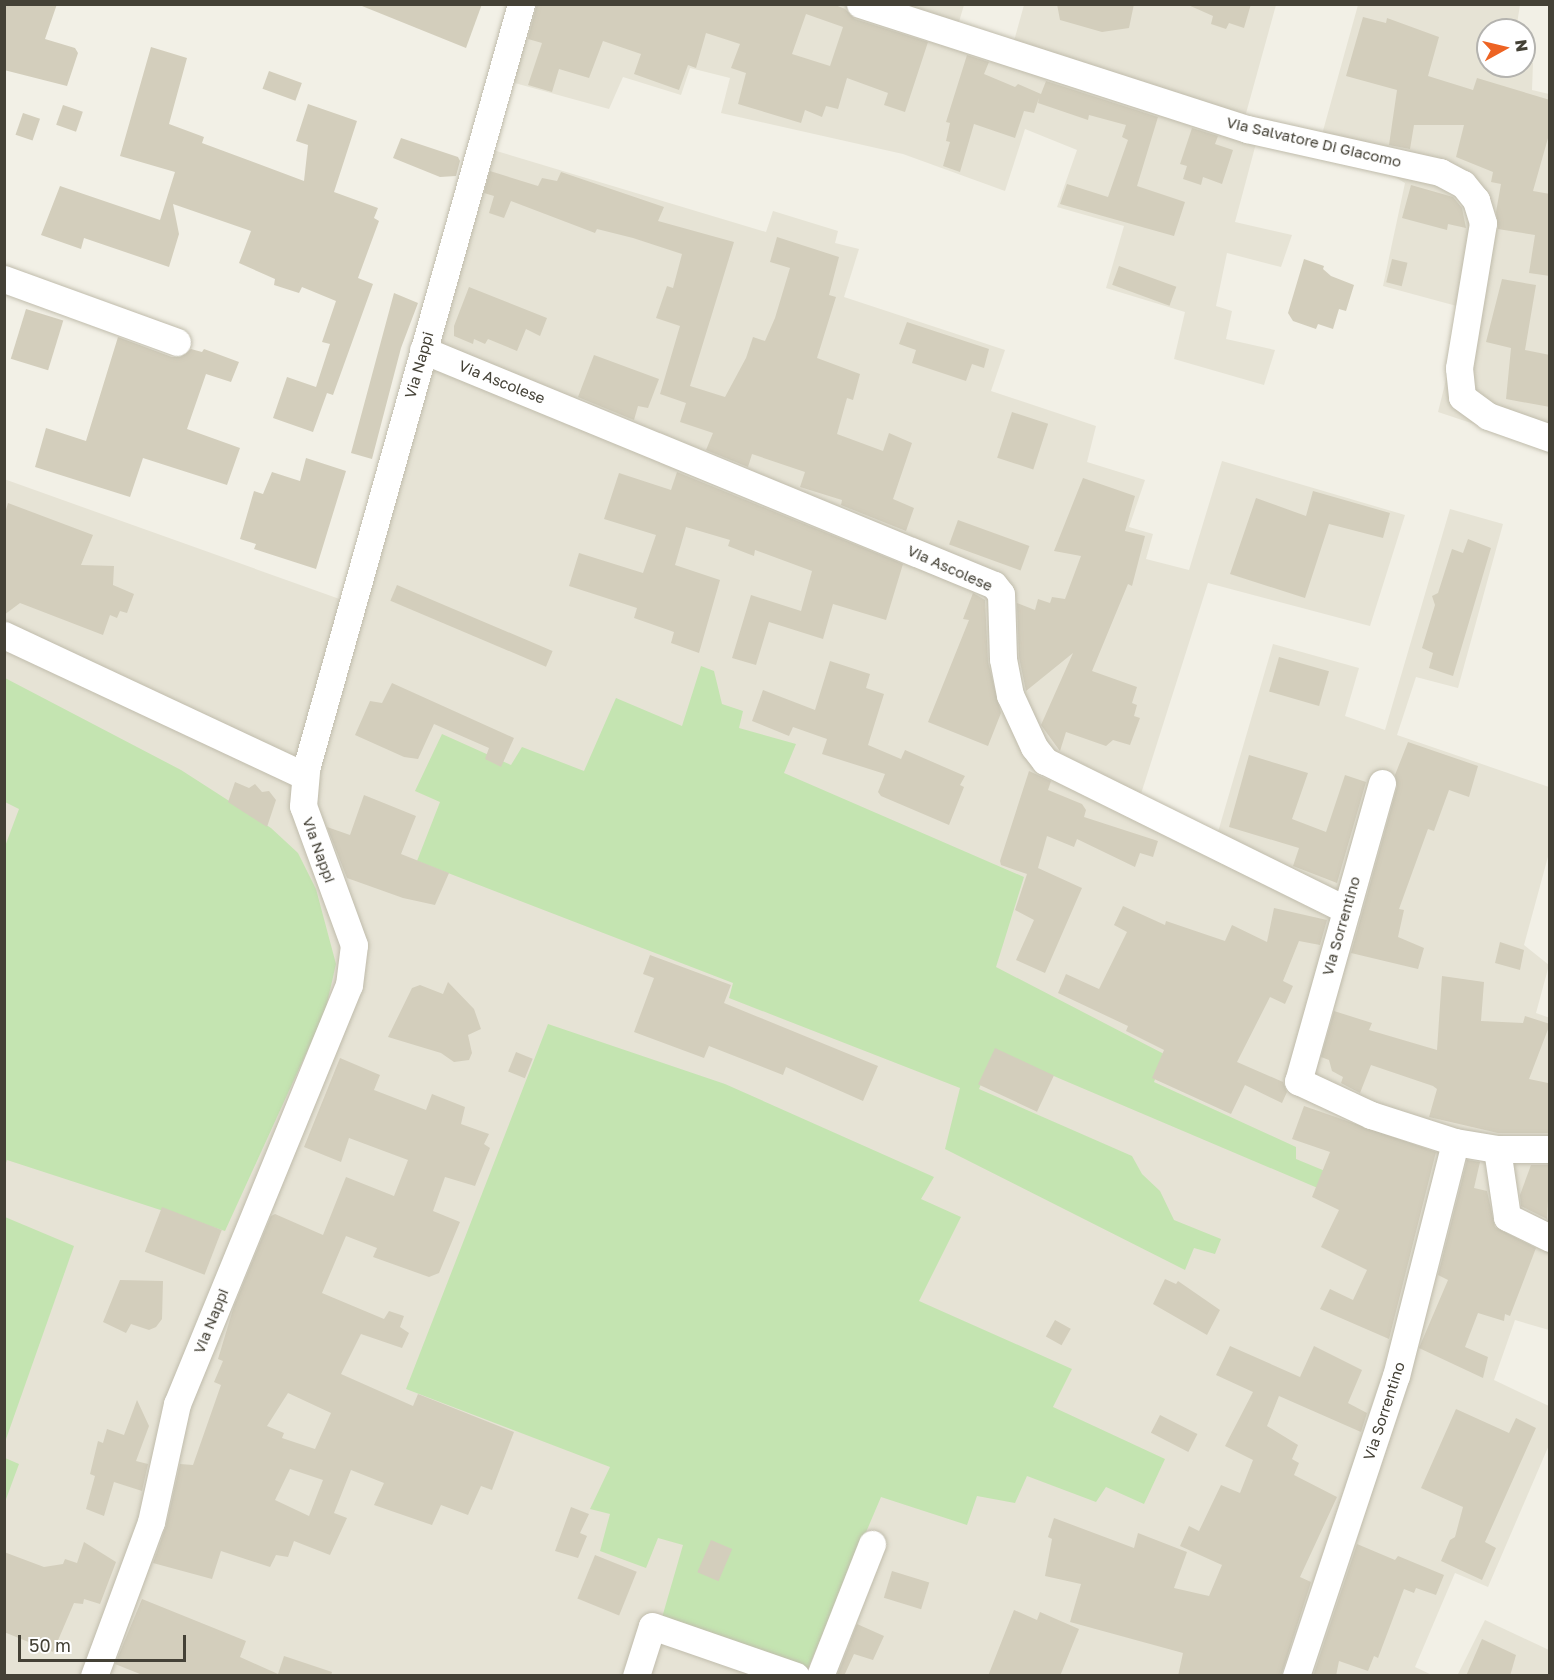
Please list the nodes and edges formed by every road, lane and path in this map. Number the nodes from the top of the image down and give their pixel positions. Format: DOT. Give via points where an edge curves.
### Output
graph roads {
  1 [pos="521,4"];
  2 [pos="860,4"];
  3 [pos="4,279"];
  4 [pos="177,342"];
  5 [pos="423,350"];
  6 [pos="1550,438"];
  7 [pos="4,635"];
  8 [pos="305,776"];
  9 [pos="1382,783"];
  10 [pos="1346,910"];
  11 [pos="1455,1142"];
  12 [pos="1497,1149"];
  13 [pos="1550,1149"];
  14 [pos="1550,1238"];
  15 [pos="872,1544"];
  16 [pos="100,1674"];
  17 [pos="636,1676"];
  18 [pos="796,1676"];
  19 [pos="820,1676"];
  20 [pos="1296,1676"];
  1 -- 5 [label="street, Via Nappi"];
  2 -- 6 [label="street, Via Salvatore Di Giacomo" via="1247,129 1440,172 1463,184 1476,200 1483,223 1459,368 1462,397 1488,416"];
  3 -- 4 [label="street"];
  5 -- 8 [label="street, Via Nappi"];
  5 -- 10 [label="street, Via Ascolese" via="994,585 1001,594 1003,659 1010,695 1045,761"];
  7 -- 8 [label="street"];
  8 -- 16 [label="street, Via Nappi" via="303,806 354,945 349,985 177,1404 151,1521"];
  9 -- 10 [label="street, Via Sorrentino"];
  10 -- 11 [label="street, Via Sorrentino" via="1298,1081 1371,1115"];
  11 -- 12 [label="street, Via Sorrentino"];
  11 -- 20 [label="street, Via Sorrentino" via="1396,1376"];
  12 -- 13 [label="street, Via Sorrentino"];
  12 -- 14 [label="street" via="1507,1217"];
  15 -- 19 [label="street"];
  17 -- 18 [label="street" via="652,1626"];
}
